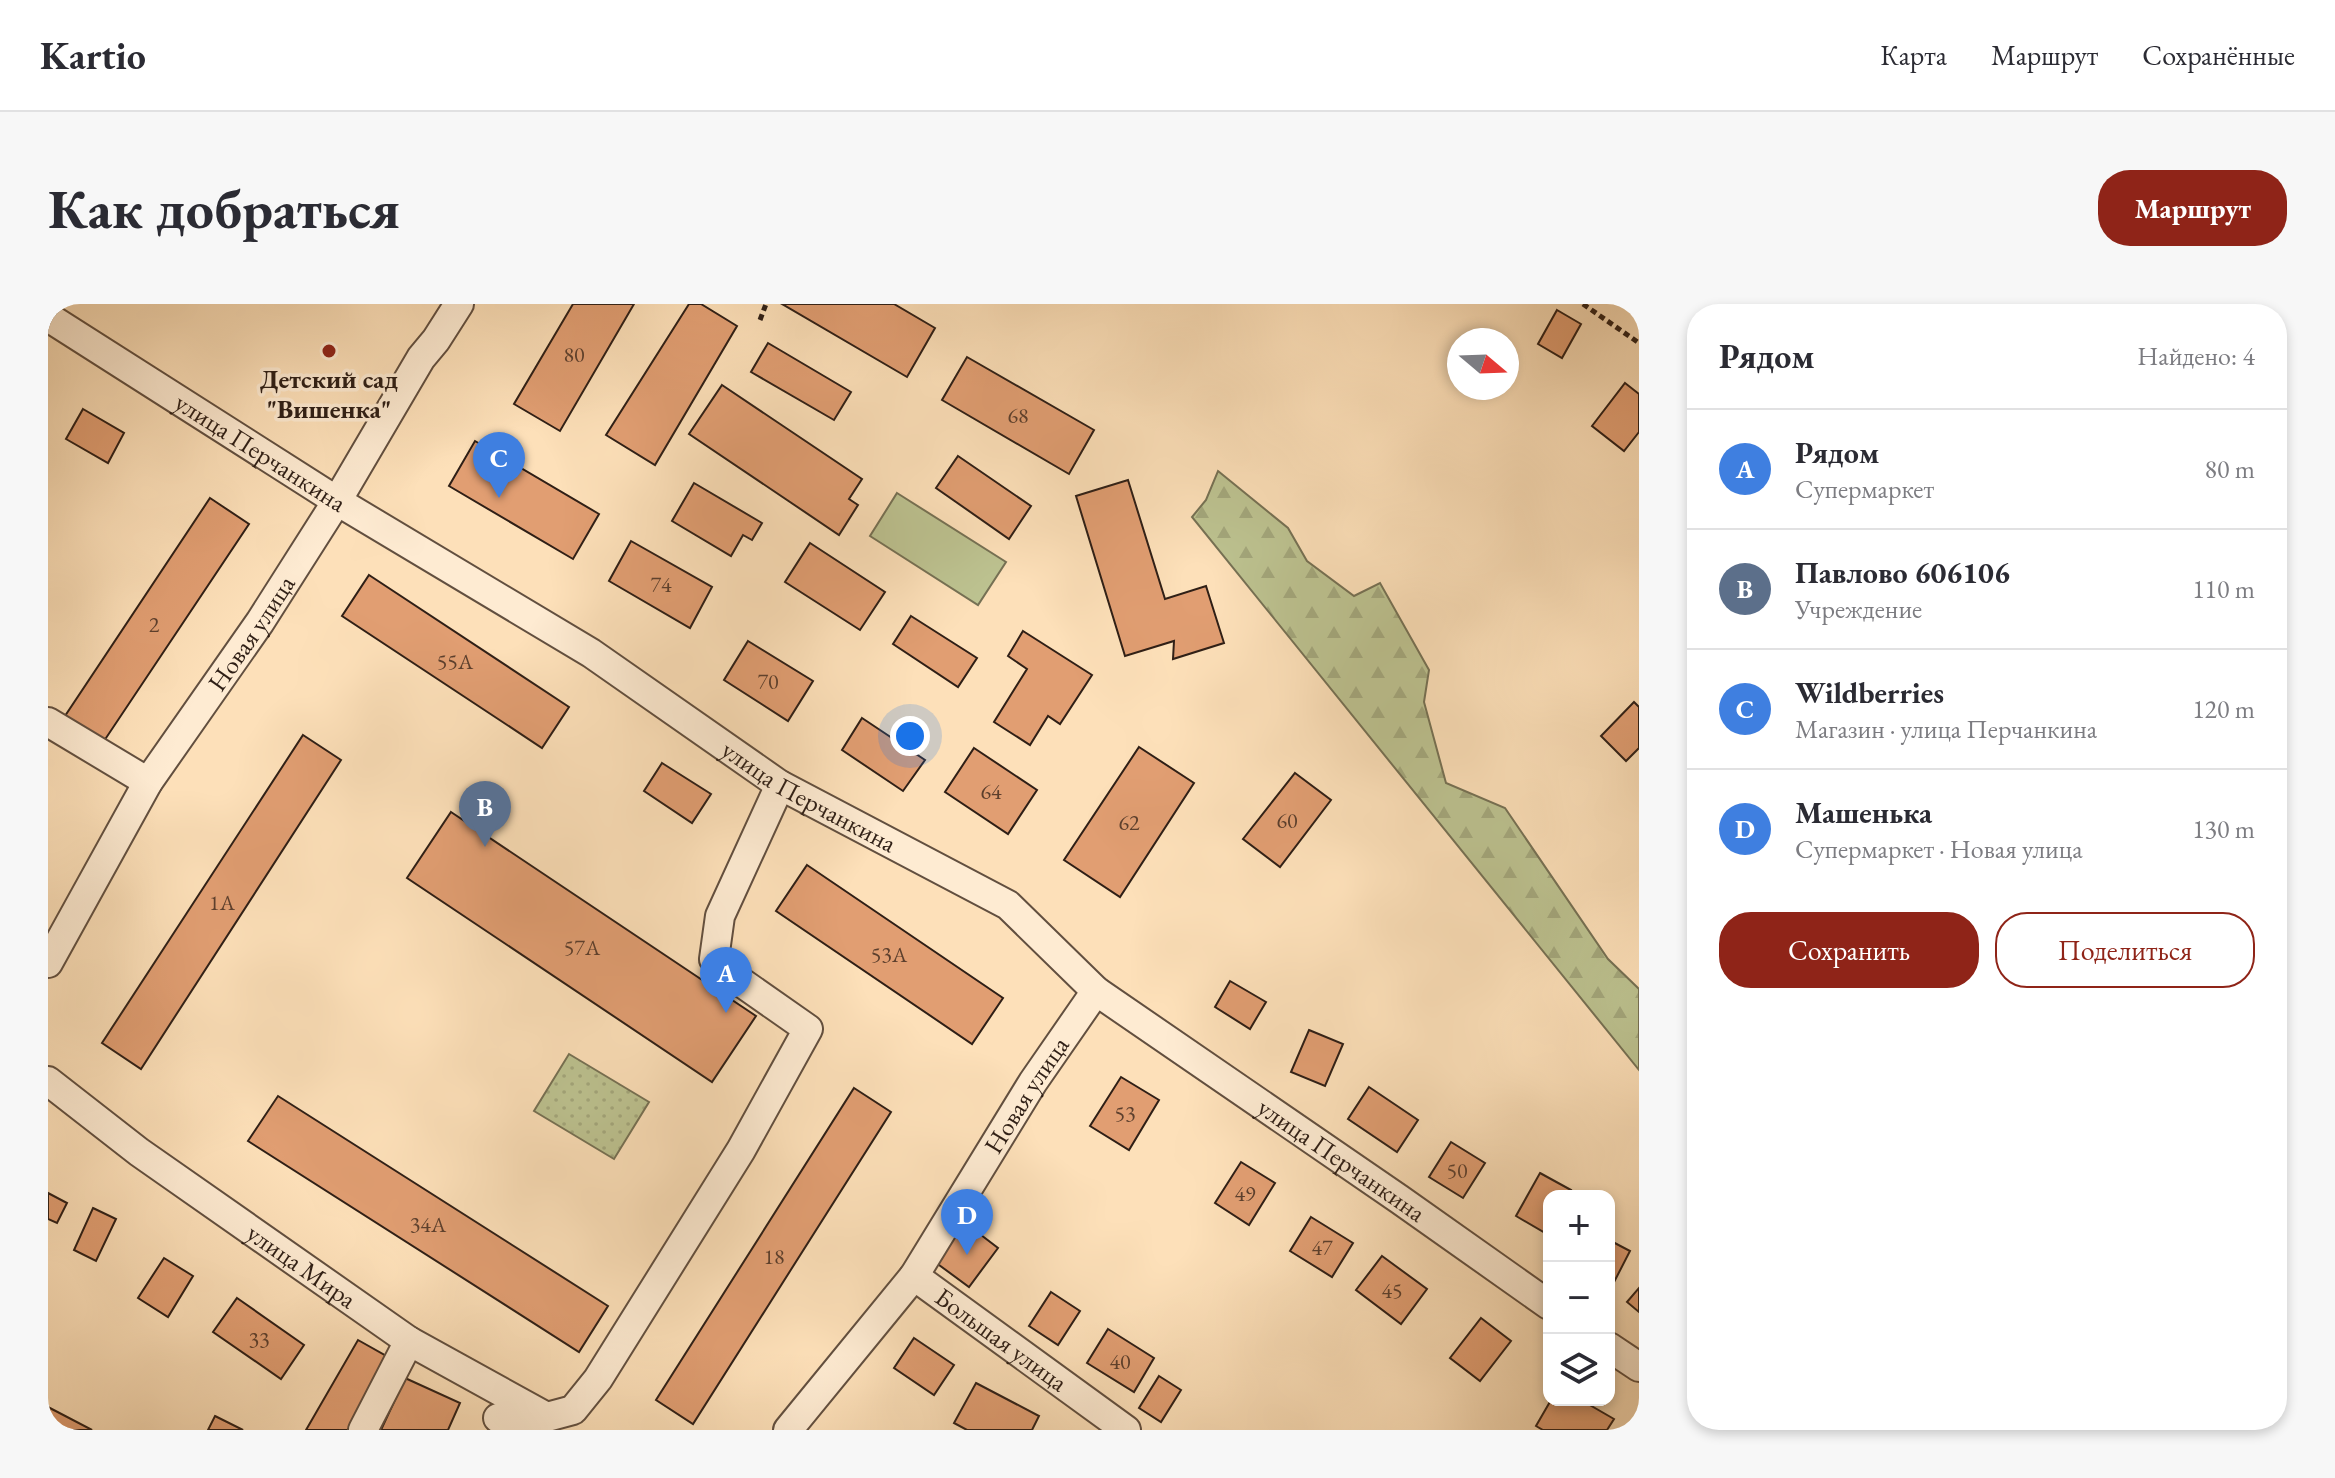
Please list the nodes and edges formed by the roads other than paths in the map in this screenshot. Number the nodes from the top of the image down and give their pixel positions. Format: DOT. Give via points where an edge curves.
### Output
graph roads {
  1 [pos="459,304"];
  2 [pos="48,317"];
  3 [pos="337,501"];
  4 [pos="48,722"];
  5 [pos="148,782"];
  6 [pos="780,785"];
  7 [pos="48,963"];
  8 [pos="1096,991"];
  9 [pos="48,1081"];
  10 [pos="914,1276"];
  11 [pos="1543,1301"];
  12 [pos="409,1341"];
  13 [pos="1615,1351"];
  14 [pos="1639,1367"];
  15 [pos="501,1415"];
  16 [pos="558,1424"];
  17 [pos="363,1430"];
  18 [pos="788,1430"];
  19 [pos="1126,1430"];
  1 -- 3 [label="street, Новая улица"];
  2 -- 3 [label="street, улица Перчанкина"];
  3 -- 5 [label="street, Новая улица"];
  3 -- 6 [label="street, улица Перчанкина" via="591,653"];
  4 -- 5 [label="street"];
  5 -- 7 [label="street, Новая улица"];
  6 -- 8 [label="street, улица Перчанкина" via="1008,905"];
  6 -- 16 [label="street" via="720,916 714,959 808,1029 741,1150 598,1379"];
  8 -- 10 [label="street, Новая улица" via="1033,1082"];
  8 -- 11 [label="street, улица Перчанкина"];
  9 -- 12 [label="street, улица Мира" via="139,1152"];
  10 -- 18 [label="street, Новая улица"];
  10 -- 19 [label="street, Большая улица"];
  12 -- 15 [label="street, улица Мира"];
  12 -- 17 [label="street"];
  13 -- 14 [label="street"];
  15 -- 16 [label="street, улица Мира"];
}
